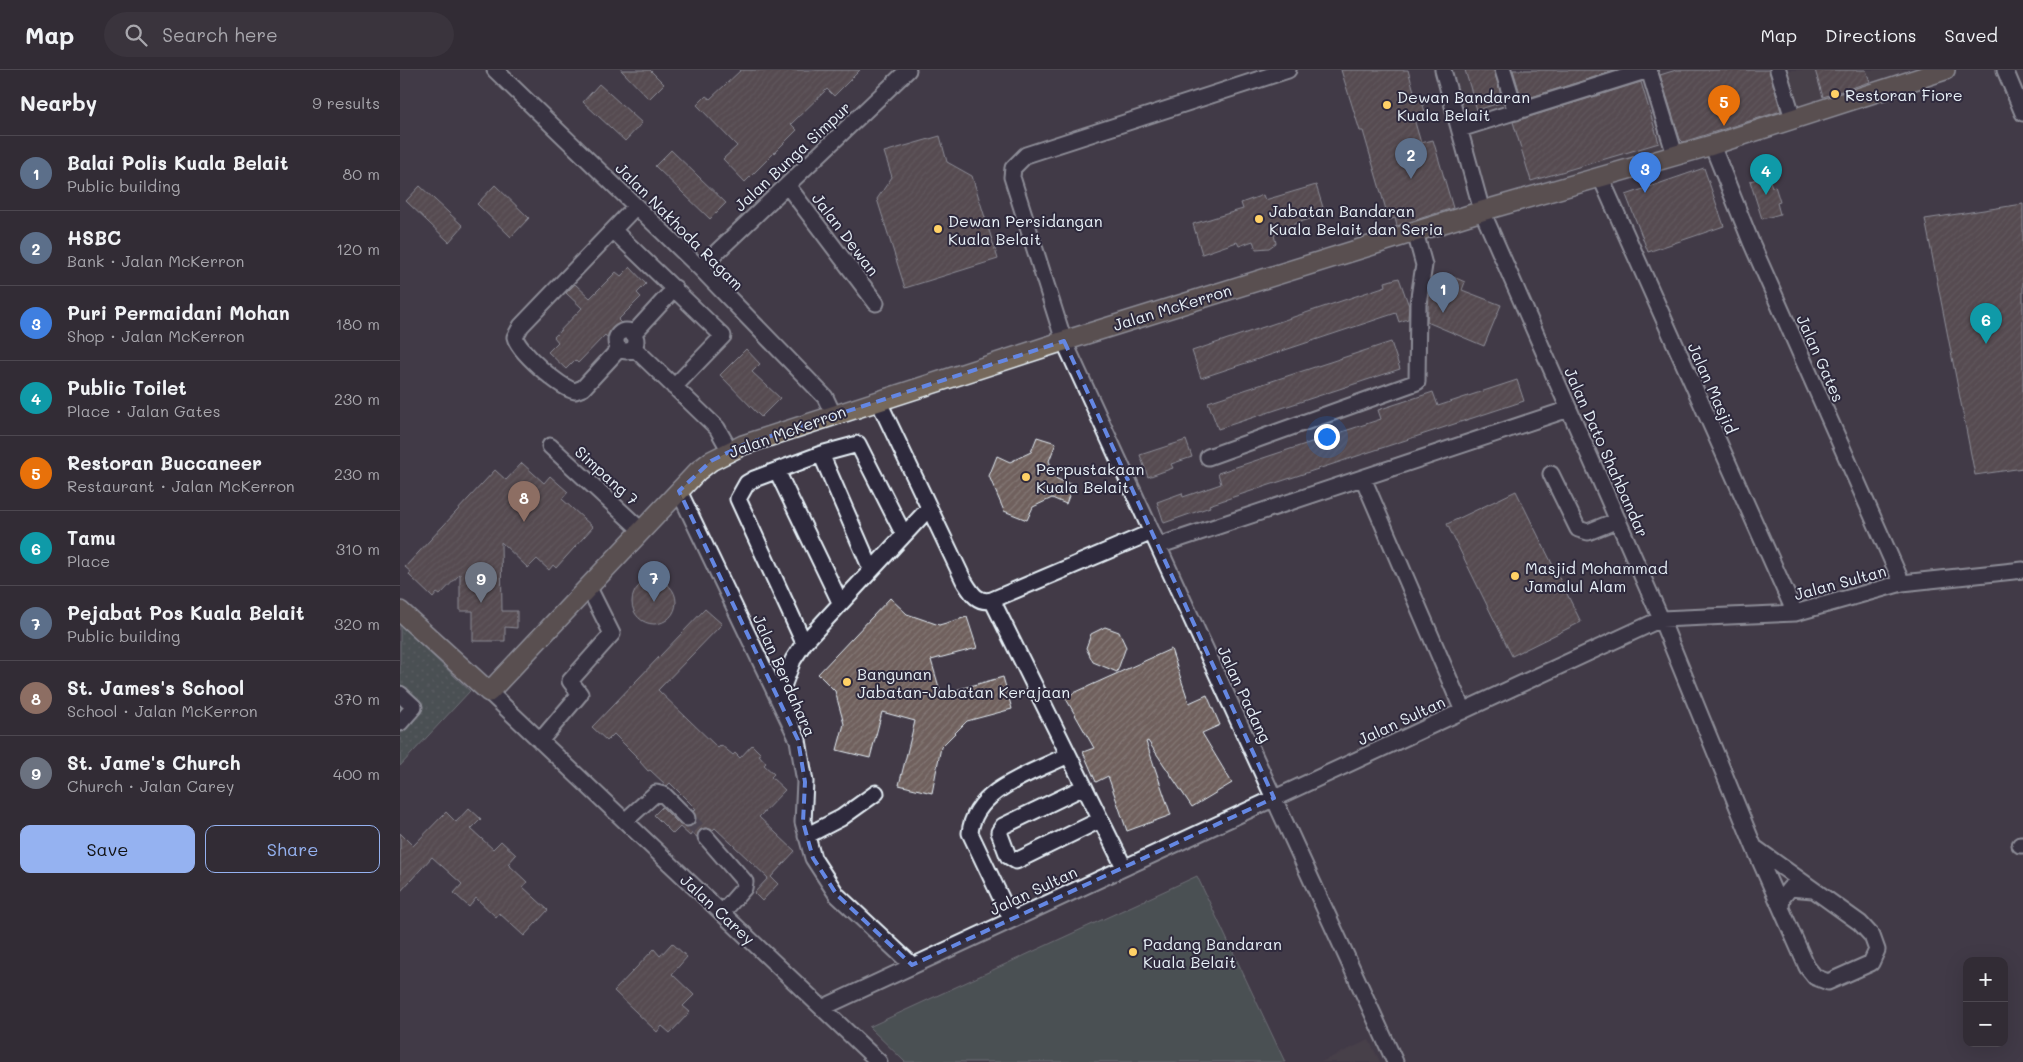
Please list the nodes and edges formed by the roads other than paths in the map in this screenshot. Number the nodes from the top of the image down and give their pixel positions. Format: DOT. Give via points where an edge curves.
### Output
graph roads {
  1 [pos="908,70"];
  2 [pos="1288,70"];
  3 [pos="1442,70"];
  4 [pos="1503,70"];
  5 [pos="1649,70"];
  6 [pos="1778,70"];
  7 [pos="1945,70"];
  8 [pos="2005,70"];
  9 [pos="504,73"];
  10 [pos="1907,76"];
  11 [pos="1516,112"];
  12 [pos="2023,113"];
  13 [pos="1793,118"];
  14 [pos="1460,129"];
  15 [pos="1712,145"];
  16 [pos="1675,155"];
  17 [pos="1600,176"];
  18 [pos="787,185"];
  19 [pos="636,206"];
  20 [pos="1482,211"];
  21 [pos="613,230"];
  22 [pos="1415,232"];
  23 [pos="700,268"];
  24 [pos="675,288"];
  25 [pos="876,303"];
  26 [pos="1064,341"];
  27 [pos="628,344"];
  28 [pos="674,387"];
  29 [pos="878,400"];
  30 [pos="1569,409"];
  31 [pos="833,414"];
  32 [pos="550,446"];
  33 [pos="730,451"];
  34 [pos="821,454"];
  35 [pos="1208,457"];
  36 [pos="777,471"];
  37 [pos="1551,474"];
  38 [pos="1364,478"];
  39 [pos="679,491"];
  40 [pos="929,508"];
  41 [pos="1618,520"];
  42 [pos="641,530"];
  43 [pos="1152,532"];
  44 [pos="904,535"];
  45 [pos="1158,546"];
  46 [pos="871,569"];
  47 [pos="2023,570"];
  48 [pos="1902,583"];
  49 [pos="588,586"];
  50 [pos="992,600"];
  51 [pos="840,602"];
  52 [pos="400,611"];
  53 [pos="1795,614"];
  54 [pos="1662,619"];
  55 [pos="804,643"];
  56 [pos="489,692"];
  57 [pos="400,694"];
  58 [pos="779,697"];
  59 [pos="1463,711"];
  60 [pos="400,723"];
  61 [pos="540,741"];
  62 [pos="1068,755"];
  63 [pos="1084,787"];
  64 [pos="876,793"];
  65 [pos="1274,798"];
  66 [pos="687,818"];
  67 [pos="1100,820"];
  68 [pos="625,821"];
  69 [pos="806,836"];
  70 [pos="706,837"];
  71 [pos="1754,847"];
  72 [pos="1124,867"];
  73 [pos="1813,890"];
  74 [pos="1781,908"];
  75 [pos="722,913"];
  76 [pos="1011,920"];
  77 [pos="912,965"];
  78 [pos="822,1008"];
  79 [pos="879,1062"];
  80 [pos="1395,1062"];
  1 -- 18 [label="street, Jalan Bunga Simpur"];
  2 -- 26 [label="street, Jalan Padang" via="1026,155 1019,160 1013,168 1012,177"];
  3 -- 14 [label="street, Jalan Dato Shahbandar"];
  4 -- 11 [label="street"];
  5 -- 11 [label="street"];
  5 -- 16 [label="street"];
  6 -- 13 [label="street"];
  7 -- 10 [label="main road, Jalan McKerron"];
  8 -- 12 [label="street"];
  9 -- 19 [label="street, Jalan Nakhoda Ragam"];
  10 -- 13 [label="main road, Jalan McKerron"];
  11 -- 14 [label="street"];
  13 -- 15 [label="main road, Jalan McKerron"];
  14 -- 20 [label="street, Jalan Dato Shahbandar"];
  15 -- 16 [label="main road, Jalan McKerron"];
  15 -- 48 [label="street, Jalan Gates" via="1751,242"];
  16 -- 17 [label="main road, Jalan McKerron"];
  17 -- 20 [label="main road, Jalan McKerron"];
  17 -- 53 [label="street, Jalan Masjid"];
  18 -- 23 [label="street, Jalan Bunga Simpur"];
  18 -- 25 [label="street, Jalan Dewan"];
  19 -- 21 [label="street"];
  19 -- 23 [label="street, Jalan Nakhoda Ragam"];
  20 -- 22 [label="main road, Jalan McKerron"];
  20 -- 30 [label="street, Jalan Dato Shahbandar"];
  21 -- 24 [label="street"];
  21 -- 27 [label="street" via="515,336 520,348 564,387 575,391 583,388"];
  22 -- 26 [label="main road, Jalan McKerron"];
  22 -- 35 [label="street" via="1424,266 1418,304 1417,382"];
  23 -- 31 [label="street, Jalan Nakhoda Ragam" via="825,397"];
  24 -- 27 [label="street"];
  24 -- 28 [label="street" via="723,336"];
  26 -- 29 [label="main road, Jalan McKerron"];
  26 -- 43 [label="street, Jalan Padang"];
  27 -- 28 [label="street"];
  28 -- 33 [label="street" via="717,428"];
  29 -- 31 [label="main road, Jalan McKerron"];
  29 -- 40 [label="street"];
  30 -- 38 [label="street"];
  30 -- 41 [label="street, Jalan Dato Shahbandar"];
  31 -- 33 [label="main road, Jalan McKerron"];
  32 -- 42 [label="street, Simpang 7"];
  33 -- 39 [label="main road, Jalan McKerron" via="704,466"];
  34 -- 36 [label="street"];
  34 -- 44 [label="street" via="858,444"];
  34 -- 46 [label="street"];
  36 -- 51 [label="street"];
  36 -- 55 [label="street" via="747,483 738,499"];
  37 -- 41 [label="street" via="1578,529 1588,532"];
  38 -- 45 [label="street"];
  38 -- 59 [label="street"];
  39 -- 42 [label="main road, Jalan McKerron"];
  39 -- 58 [label="street, Jalan Berdahara"];
  40 -- 44 [label="street"];
  40 -- 50 [label="street" via="971,593 985,602"];
  41 -- 54 [label="street, Jalan Dato Shahbandar"];
  42 -- 49 [label="main road, Jalan McKerron"];
  43 -- 45 [label="street, Jalan Padang"];
  43 -- 50 [label="street"];
  44 -- 46 [label="street"];
  45 -- 65 [label="street, Jalan Padang"];
  46 -- 51 [label="street"];
  47 -- 48 [label="street, Jalan Sultan"];
  48 -- 53 [label="street, Jalan Sultan"];
  49 -- 56 [label="main road, Jalan McKerron"];
  49 -- 61 [label="street" via="612,634 570,681 580,694"];
  50 -- 62 [label="street"];
  51 -- 55 [label="street"];
  52 -- 56 [label="main road"];
  53 -- 54 [label="street, Jalan Sultan"];
  54 -- 59 [label="street, Jalan Sultan"];
  54 -- 71 [label="street, Jalan Dato Shahbandar"];
  55 -- 58 [label="street" via="793,660"];
  56 -- 61 [label="street, Jalan Carey"];
  57 -- 60 [label="street" via="414,707"];
  58 -- 69 [label="street, Jalan Berdahara" via="798,740 802,759"];
  59 -- 65 [label="street, Jalan Sultan"];
  61 -- 68 [label="street, Jalan Carey"];
  62 -- 63 [label="street"];
  62 -- 76 [label="street" via="992,793 971,824 970,833"];
  63 -- 67 [label="street"];
  63 -- 67 [label="street" via="1003,826 999,832 1008,856 1016,861"];
  64 -- 69 [label="street" via="841,818"];
  65 -- 72 [label="street, Jalan Sultan"];
  65 -- 80 [label="street, Jalan Padang"];
  66 -- 68 [label="street" via="664,795 656,793"];
  67 -- 72 [label="street"];
  68 -- 75 [label="street, Jalan Carey"];
  69 -- 77 [label="street, Jalan Berdahara" via="813,858 836,895"];
  70 -- 75 [label="street" via="745,882 744,888"];
  71 -- 73 [label="street, Jalan Dato Shahbandar"];
  71 -- 74 [label="street, Jalan Dato Shahbandar"];
  72 -- 76 [label="street, Jalan Sultan"];
  73 -- 74 [label="street" via="1790,888 1782,898"];
  73 -- 74 [label="street, Jalan Dato Shahbandar" via="1860,923 1872,936 1878,950 1872,962 1835,981 1820,980 1807,967"];
  75 -- 78 [label="street, Jalan Carey"];
  76 -- 77 [label="street, Jalan Sultan"];
  77 -- 78 [label="street, Jalan Sultan"];
  78 -- 79 [label="street, Jalan Carey"];
}
